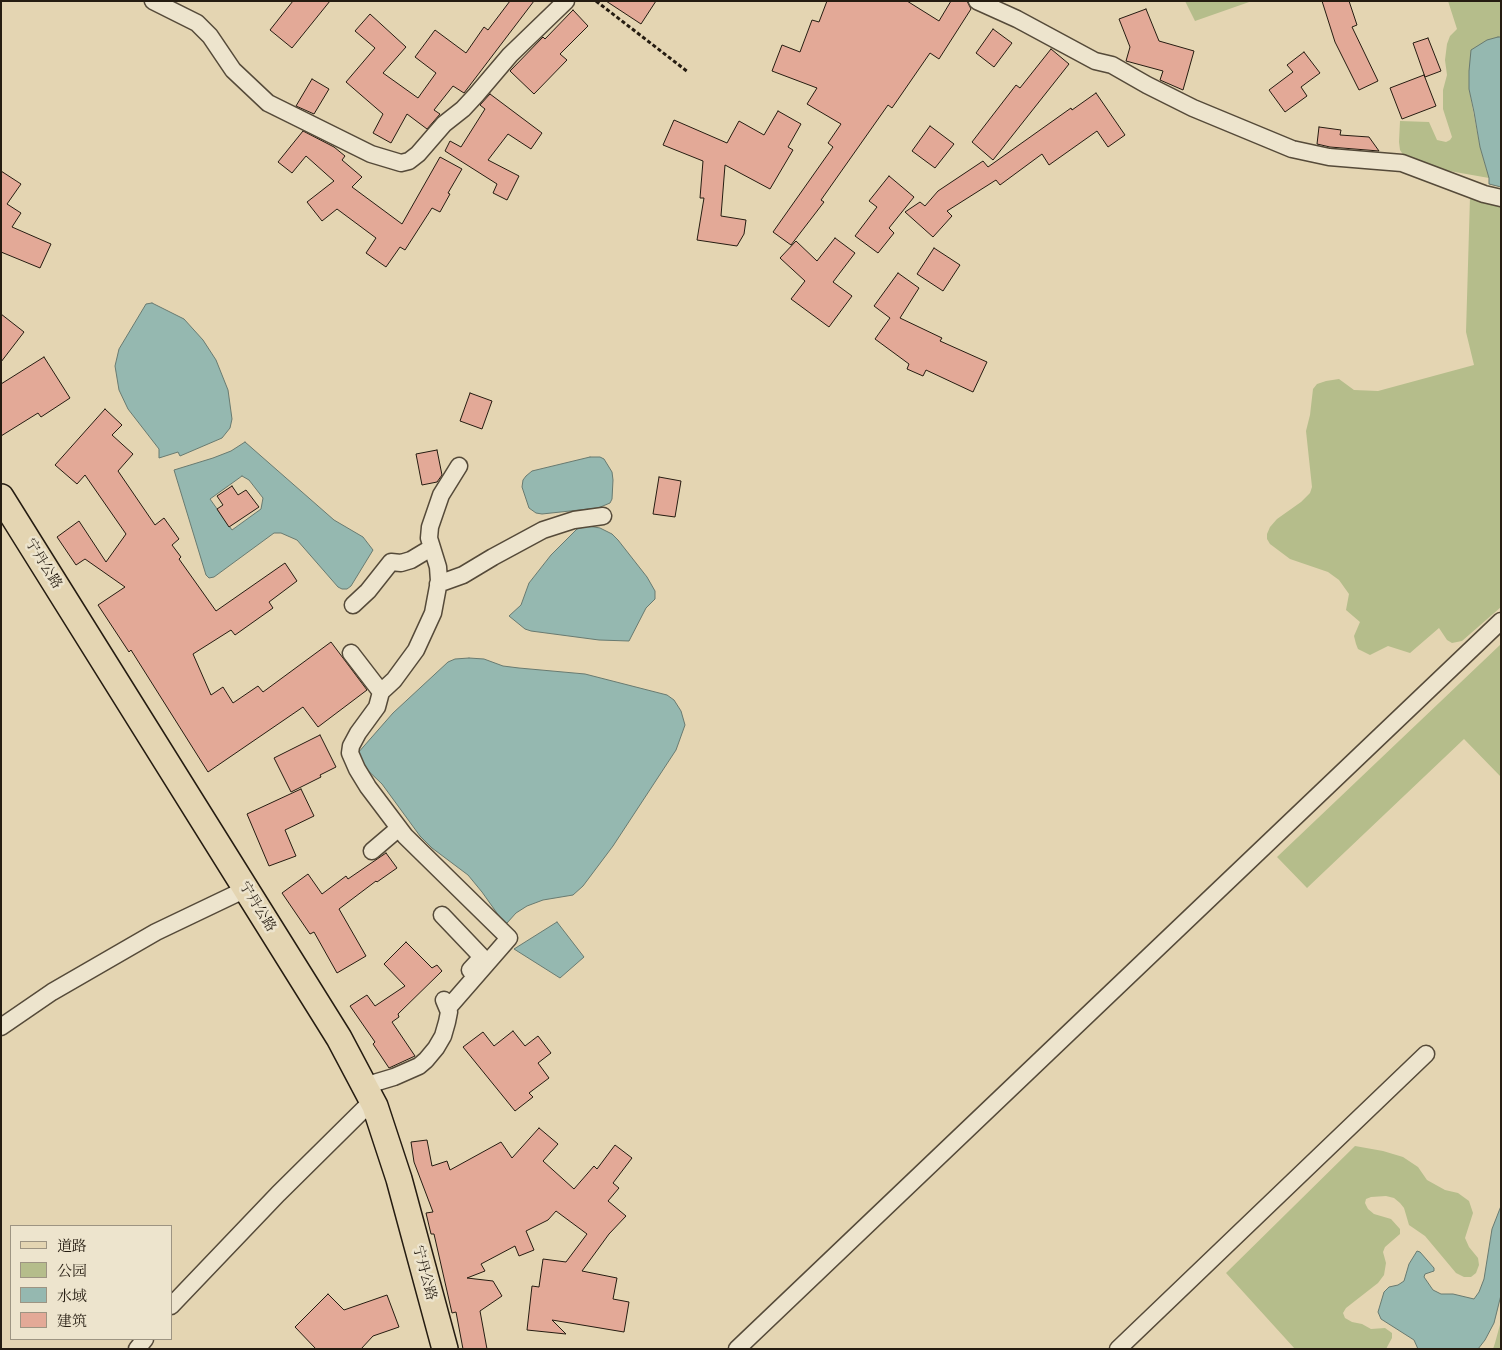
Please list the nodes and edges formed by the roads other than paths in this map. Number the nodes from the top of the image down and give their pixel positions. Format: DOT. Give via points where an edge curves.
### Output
graph roads {
  1 [pos="153,1"];
  2 [pos="566,1"];
  3 [pos="977,1"];
  4 [pos="1501,198"];
  5 [pos="459,466"];
  6 [pos="1,497"];
  7 [pos="603,516"];
  8 [pos="431,548"];
  9 [pos="438,584"];
  10 [pos="353,605"];
  11 [pos="1501,622"];
  12 [pos="351,653"];
  13 [pos="381,692"];
  14 [pos="399,828"];
  15 [pos="372,851"];
  16 [pos="246,889"];
  17 [pos="442,915"];
  18 [pos="448,1008"];
  19 [pos="1,1027"];
  20 [pos="1426,1054"];
  21 [pos="368,1093"];
  22 [pos="172,1305"];
  23 [pos="445,1349"];
  24 [pos="737,1349"];
  25 [pos="1118,1349"];
  1 -- 2 [label="street" via="197,23 233,70 268,103 371,154 401,163 418,154 510,55"];
  3 -- 4 [label="street" via="1018,19 1095,61 1112,65 1193,108 1292,149 1402,163"];
  5 -- 8 [label="street" via="441,496 432,521"];
  6 -- 16 [label="main road, 宁丹公路"];
  7 -- 9 [label="street" via="574,520 543,530 463,575"];
  8 -- 9 [label="street" via="438,567"];
  8 -- 10 [label="street" via="411,560 391,562"];
  9 -- 13 [label="street" via="433,613 416,650"];
  11 -- 24 [label="street"];
  12 -- 13 [label="street"];
  13 -- 14 [label="street" via="378,707 350,746 350,753 360,775"];
  14 -- 15 [label="street"];
  14 -- 18 [label="street" via="509,938"];
  16 -- 19 [label="street" via="148,937 52,992"];
  16 -- 21 [label="main road, 宁丹公路" via="339,1038"];
  17 -- 18 [label="street" via="482,957 444,999"];
  18 -- 21 [label="street" via="443,1036 426,1060"];
  20 -- 25 [label="street"];
  21 -- 22 [label="street" via="272,1201"];
  21 -- 23 [label="main road, 宁丹公路" via="399,1179"];
}
